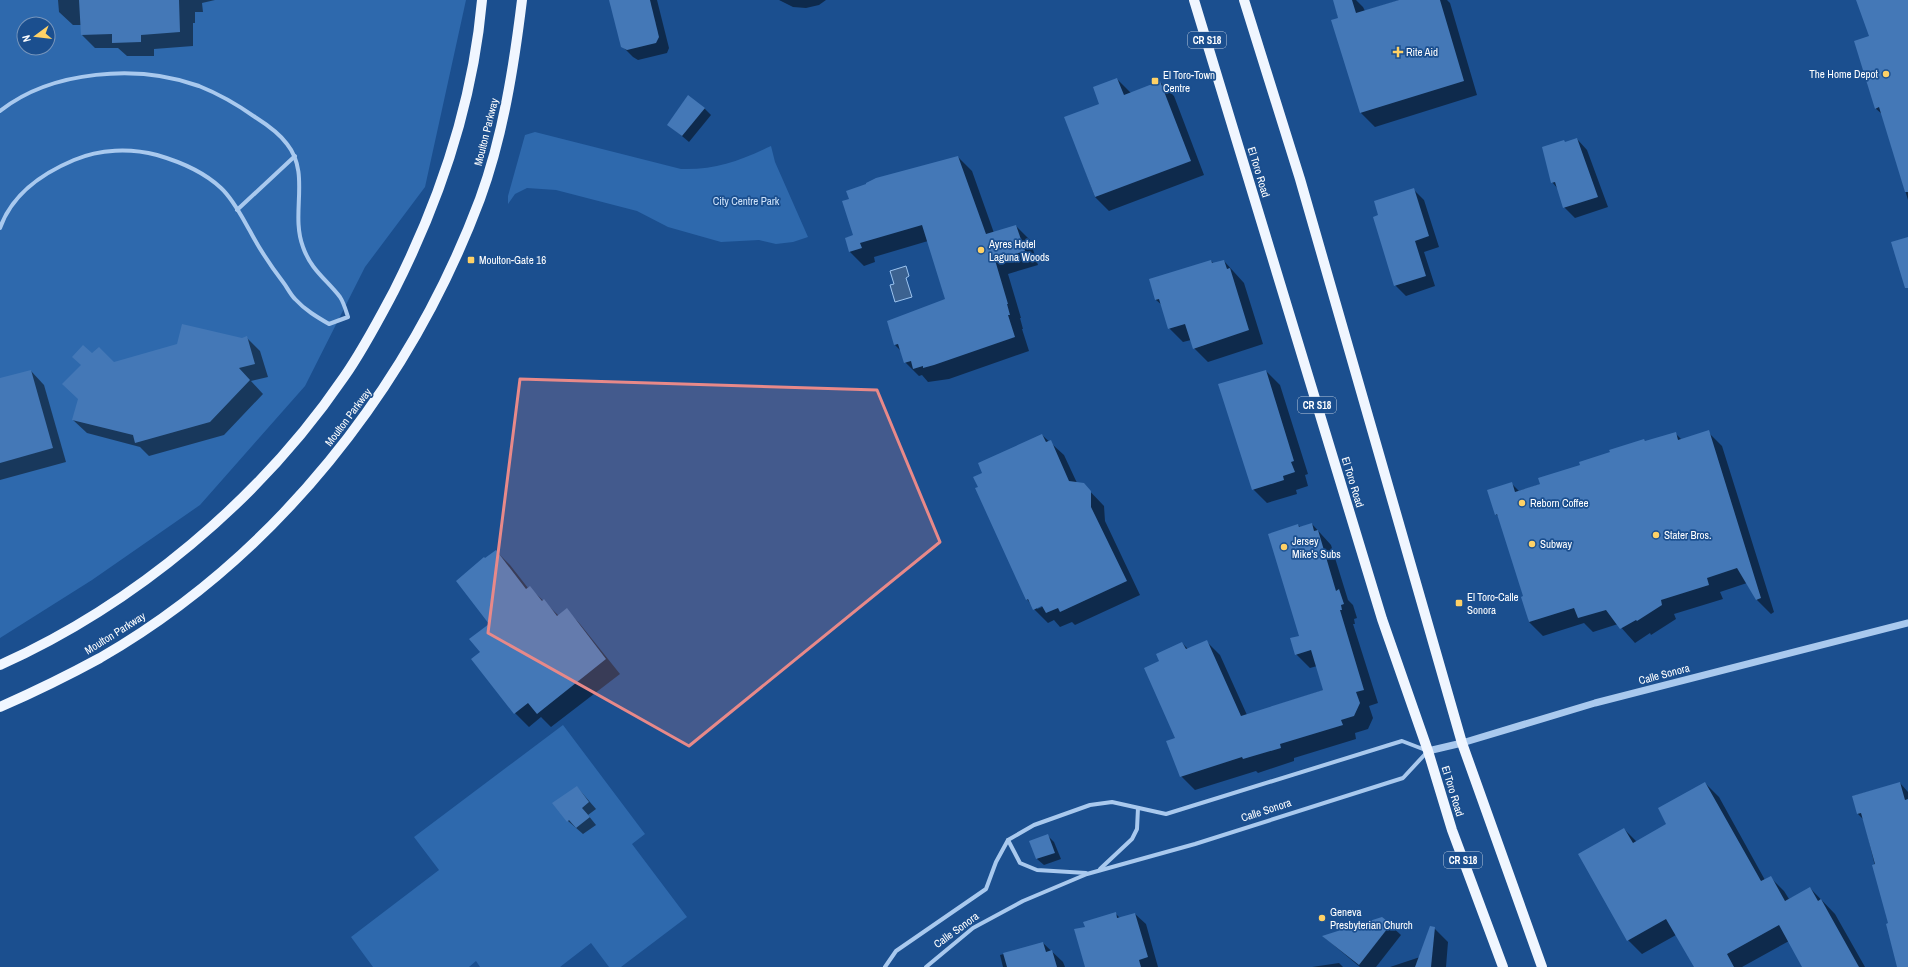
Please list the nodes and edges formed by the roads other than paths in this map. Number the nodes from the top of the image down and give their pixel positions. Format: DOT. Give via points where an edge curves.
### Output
graph roads {
  1 [pos="482,0"];
  2 [pos="522,0"];
  3 [pos="1194,0"];
  4 [pos="1244,0"];
  5 [pos="0,111"];
  6 [pos="295,156"];
  7 [pos="237,210"];
  8 [pos="0,228"];
  9 [pos="1908,623"];
  10 [pos="0,664"];
  11 [pos="0,707"];
  12 [pos="1462,743"];
  13 [pos="1428,751"];
  14 [pos="1138,808"];
  15 [pos="1008,840"];
  16 [pos="1100,869"];
  17 [pos="1087,874"];
  18 [pos="885,967"];
  19 [pos="926,967"];
  20 [pos="1503,967"];
  21 [pos="1542,967"];
  1 -- 10 [label="main road" via="467,96 453,152 428,220 409,261 344,378 306,428 265,474 216,522 169,562 115,602 65,633"];
  2 -- 11 [label="main road, Moulton Parkway" via="514,66 500,131 480,198 452,266 424,321 384,389 345,442 284,513 239,556 197,590 147,627 100,657 44,688"];
  3 -- 13 [label="main road, El Toro Road / CR S18" via="1382,619"];
  4 -- 12 [label="main road" via="1300,179"];
  5 -- 6 [label="street" via="44,86 85,76 161,76 199,86 240,106 287,143"];
  6 -- 7 [label="street"];
  6 -- 7 [label="street" via="300,174 299,224 302,246 321,278 341,298 348,317 329,324 295,299 269,265"];
  7 -- 8 [label="street" via="222,189 203,173 176,161 150,153 127,150 103,151 56,167 31,184 15,201"];
  9 -- 12 [label="street, Calle Sonora" via="1595,703"];
  12 -- 13 [label="street, Calle Sonora"];
  12 -- 21 [label="main road"];
  13 -- 14 [label="street" via="1402,741 1166,814"];
  13 -- 16 [label="street, Calle Sonora" via="1403,778 1195,844"];
  13 -- 20 [label="main road, El Toro Road / CR S18" via="1452,830"];
  14 -- 15 [label="street" via="1112,802 1090,805 1034,825"];
  14 -- 16 [label="street, Calle Sonora" via="1137,829 1132,839"];
  15 -- 17 [label="street, Calle Sonora" via="1020,863 1037,870"];
  15 -- 18 [label="street, Calle Sonora" via="986,889 896,951"];
  16 -- 17 [label="street, Calle Sonora"];
  17 -- 19 [label="street, Calle Sonora" via="1023,901 973,928"];
}
